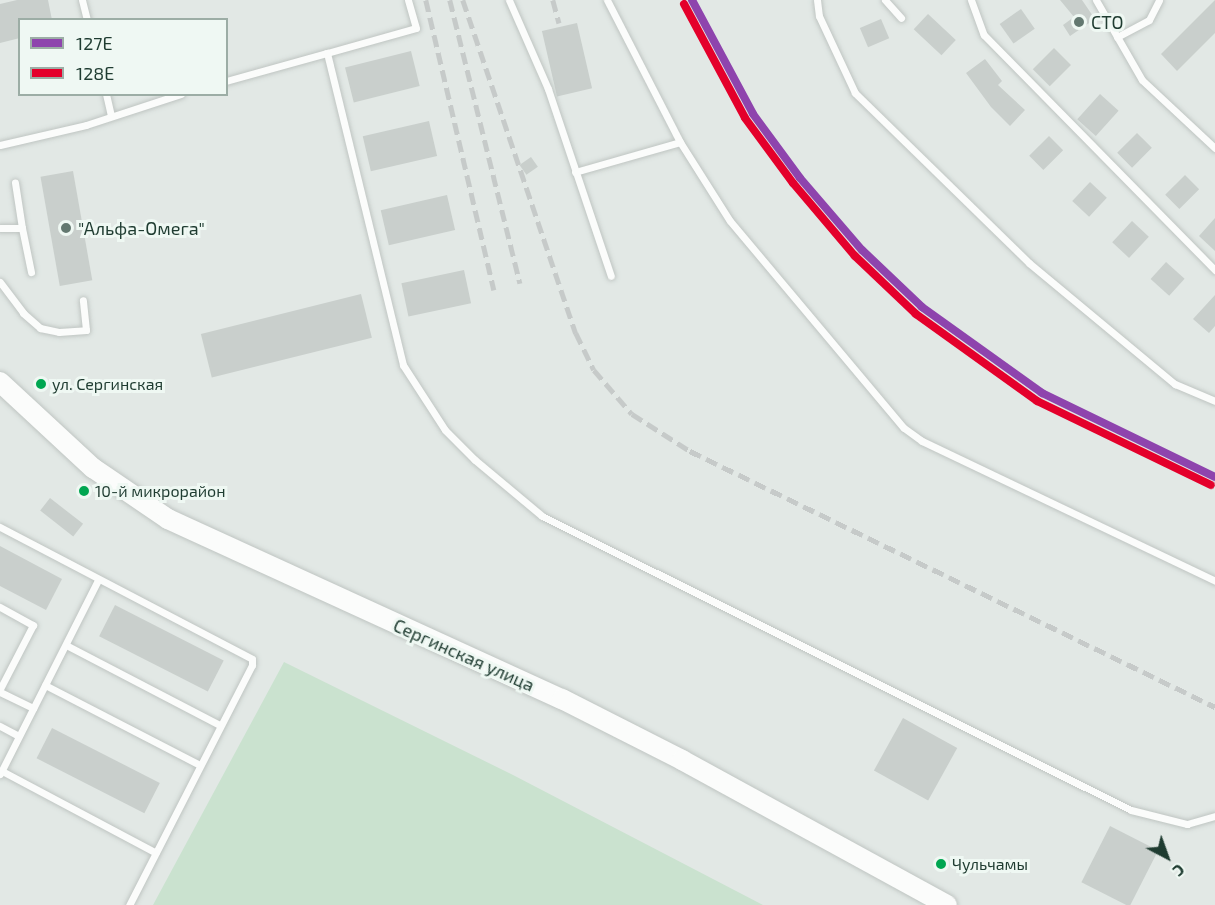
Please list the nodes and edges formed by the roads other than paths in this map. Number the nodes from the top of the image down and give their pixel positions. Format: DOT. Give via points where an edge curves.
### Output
graph roads {
  1 [pos="82,0"];
  2 [pos="408,0"];
  3 [pos="509,0"];
  4 [pos="607,0"];
  5 [pos="817,0"];
  6 [pos="885,0"];
  7 [pos="971,0"];
  8 [pos="1096,0"];
  9 [pos="1159,0"];
  10 [pos="86,18"];
  11 [pos="901,18"];
  12 [pos="1117,37"];
  13 [pos="327,53"];
  14 [pos="228,80"];
  15 [pos="106,96"];
  16 [pos="174,96"];
  17 [pos="111,115"];
  18 [pos="680,142"];
  19 [pos="0,145"];
  20 [pos="1215,148"];
  21 [pos="574,172"];
  22 [pos="15,183"];
  23 [pos="0,228"];
  24 [pos="22,228"];
  25 [pos="1215,270"];
  26 [pos="31,272"];
  27 [pos="611,276"];
  28 [pos="0,282"];
  29 [pos="83,300"];
  30 [pos="0,382"];
  31 [pos="1215,401"];
  32 [pos="0,527"];
  33 [pos="98,580"];
  34 [pos="1215,581"];
  35 [pos="0,607"];
  36 [pos="66,645"];
  37 [pos="45,685"];
  38 [pos="0,690"];
  39 [pos="33,708"];
  40 [pos="220,725"];
  41 [pos="0,726"];
  42 [pos="19,736"];
  43 [pos="200,765"];
  44 [pos="1,772"];
  45 [pos="1215,816"];
  46 [pos="156,853"];
  47 [pos="129,905"];
  48 [pos="947,905"];
  1 -- 10 [label="lane"];
  2 -- 13 [label="lane" via="416,28"];
  3 -- 21 [label="lane" via="536,58"];
  4 -- 18 [label="lane"];
  5 -- 31 [label="lane" via="819,16 855,93 1029,262 1175,384"];
  6 -- 11 [label="lane"];
  7 -- 25 [label="lane" via="984,35"];
  8 -- 12 [label="lane"];
  9 -- 12 [label="lane" via="1149,20"];
  12 -- 20 [label="lane" via="1142,81"];
  13 -- 14 [label="lane"];
  13 -- 45 [label="lane" via="403,365 445,429 512,493 542,516 1131,810 1187,824"];
  15 -- 17 [label="lane"];
  16 -- 17 [label="lane"];
  17 -- 19 [label="lane"];
  18 -- 21 [label="lane"];
  18 -- 34 [label="lane" via="730,221 904,428 932,446"];
  21 -- 27 [label="lane"];
  22 -- 24 [label="lane"];
  23 -- 24 [label="lane"];
  24 -- 26 [label="lane"];
  28 -- 29 [label="lane" via="40,328 59,332 86,330"];
  30 -- 48 [label="main road, Сергинская улица" via="93,468 168,519 562,699"];
  32 -- 33 [label="lane"];
  33 -- 36 [label="lane"];
  33 -- 40 [label="lane" via="252,659"];
  35 -- 38 [label="lane" via="33,625"];
  36 -- 37 [label="lane"];
  36 -- 40 [label="lane"];
  37 -- 39 [label="lane"];
  37 -- 43 [label="lane"];
  38 -- 39 [label="lane"];
  39 -- 42 [label="lane"];
  40 -- 43 [label="lane"];
  41 -- 42 [label="lane"];
  42 -- 44 [label="lane"];
  43 -- 46 [label="lane"];
  44 -- 46 [label="lane"];
  46 -- 47 [label="lane"];
}
